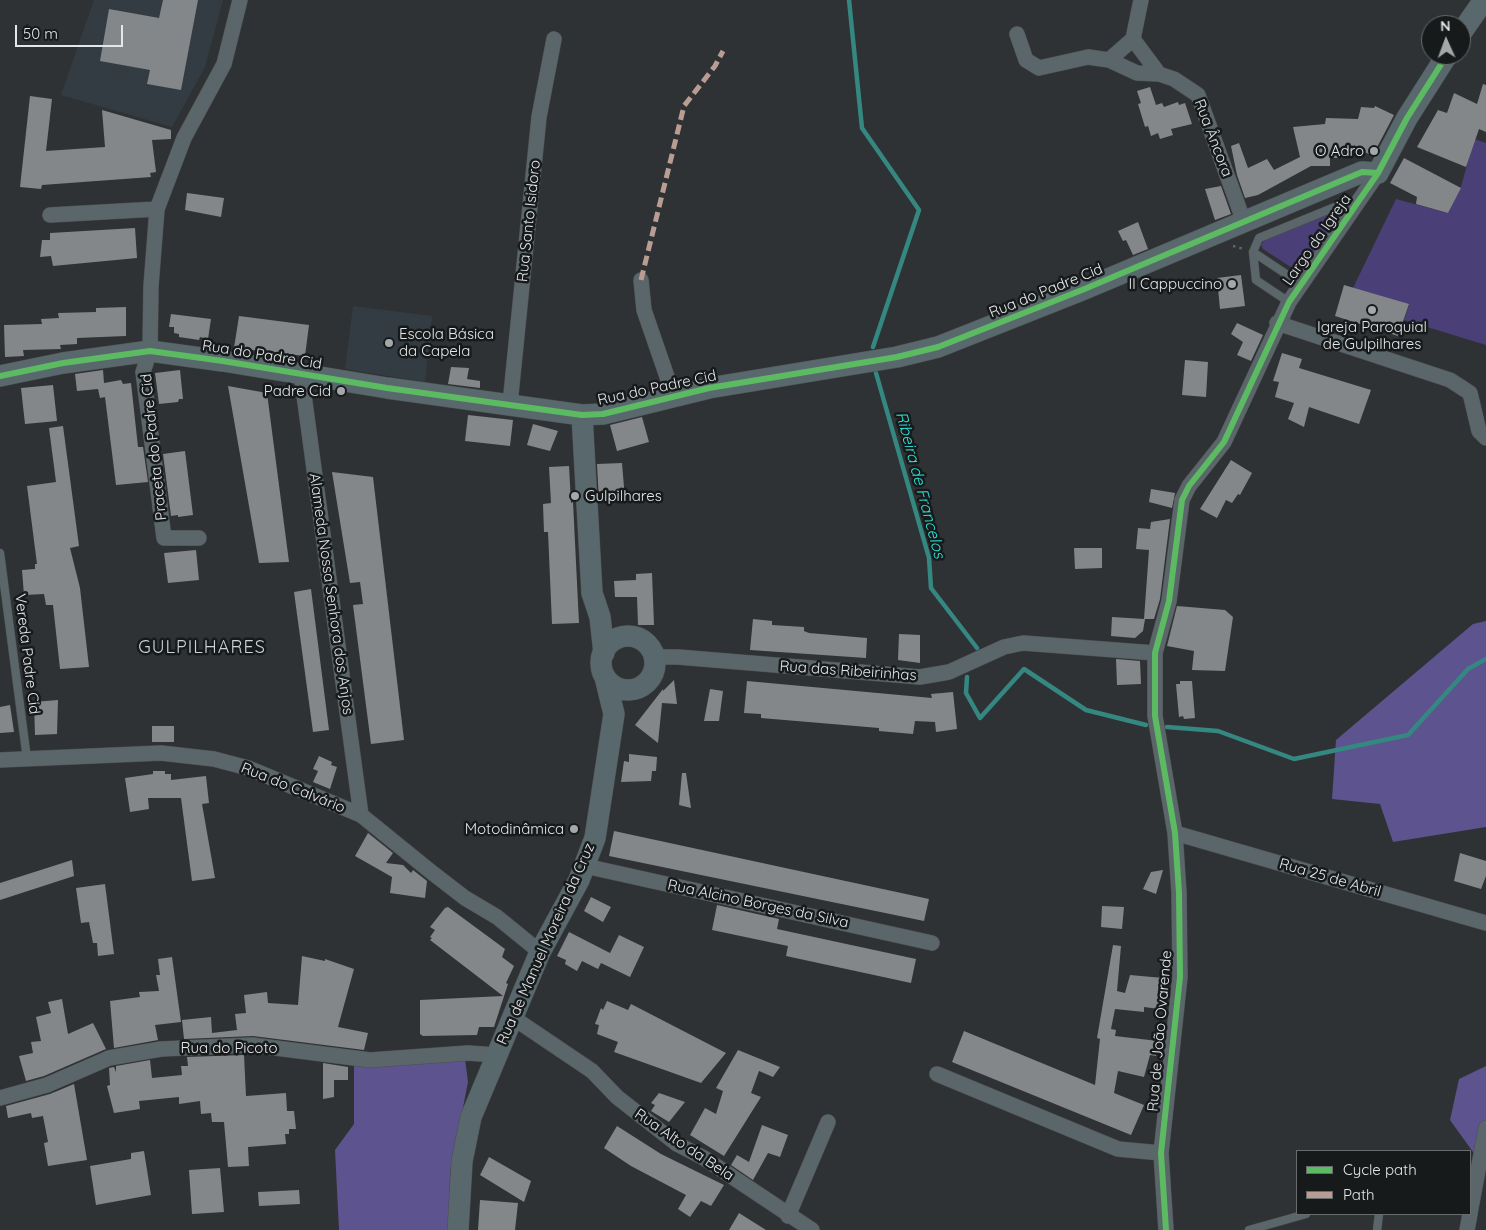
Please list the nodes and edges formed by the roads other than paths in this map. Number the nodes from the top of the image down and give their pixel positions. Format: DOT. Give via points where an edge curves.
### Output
graph roads {
  1 [pos="240,0"];
  2 [pos="1141,0"];
  3 [pos="1484,0"];
  4 [pos="1471,19"];
  5 [pos="1017,34"];
  6 [pos="554,39"];
  7 [pos="1133,39"];
  8 [pos="1109,60"];
  9 [pos="1441,65"];
  10 [pos="1159,74"];
  11 [pos="1378,173"];
  12 [pos="1356,206"];
  13 [pos="157,209"];
  14 [pos="50,215"];
  15 [pos="1244,222"];
  16 [pos="1253,252"];
  17 [pos="641,280"];
  18 [pos="1302,284"];
  19 [pos="1289,302"];
  20 [pos="1277,323"];
  21 [pos="150,351"];
  22 [pos="301,373"];
  23 [pos="0,376"];
  24 [pos="674,397"];
  25 [pos="510,404"];
  26 [pos="582,415"];
  27 [pos="1486,438"];
  28 [pos="198,538"];
  29 [pos="0,553"];
  30 [pos="600,617"];
  31 [pos="631,637"];
  32 [pos="604,653"];
  33 [pos="1155,653"];
  34 [pos="655,658"];
  35 [pos="605,677"];
  36 [pos="634,690"];
  37 [pos="614,714"];
  38 [pos="27,759"];
  39 [pos="0,760"];
  40 [pos="361,815"];
  41 [pos="1175,833"];
  42 [pos="585,866"];
  43 [pos="1486,923"];
  44 [pos="932,943"];
  45 [pos="540,952"];
  46 [pos="512,1017"];
  47 [pos="496,1055"];
  48 [pos="937,1074"];
  49 [pos="0,1098"];
  50 [pos="828,1122"];
  51 [pos="1486,1128"];
  52 [pos="1161,1154"];
  53 [pos="1471,1203"];
  54 [pos="1302,1215"];
  55 [pos="1379,1215"];
  56 [pos="1469,1215"];
  57 [pos="788,1216"];
  58 [pos="458,1230"];
  59 [pos="812,1230"];
  60 [pos="1166,1230"];
  61 [pos="1249,1230"];
  62 [pos="1377,1230"];
  63 [pos="1466,1230"];
  1 -- 13 [label="street" via="224,64 184,138"];
  2 -- 7 [label="street"];
  3 -- 4 [label="street"];
  5 -- 8 [label="street, Rua Âncora" via="1026,60 1039,68 1088,57"];
  6 -- 25 [label="street, Rua Santo Isidoro" via="539,117"];
  7 -- 8 [label="street"];
  7 -- 10 [label="street, Rua Âncora"];
  8 -- 10 [label="street, Rua Âncora" via="1137,73"];
  9 -- 11 [label="street" via="1407,118"];
  10 -- 15 [label="street, Rua Âncora" via="1174,79 1198,95"];
  11 -- 12 [label="street, Largo da Igreja"];
  11 -- 15 [label="street, Rua do Padre Cid" via="1362,172"];
  12 -- 16 [label="lane, Largo da Igreja" via="1340,205 1259,238"];
  12 -- 18 [label="street, Largo da Igreja"];
  13 -- 14 [label="street"];
  13 -- 21 [label="street"];
  15 -- 24 [label="street, Rua do Padre Cid" via="938,347"];
  16 -- 18 [label="lane, Largo da Igreja"];
  16 -- 19 [label="lane, Largo da Igreja" via="1256,280"];
  17 -- 24 [label="street" via="644,310"];
  18 -- 19 [label="street, Largo da Igreja"];
  19 -- 20 [label="street, Largo da Igreja"];
  20 -- 27 [label="street" via="1450,380 1470,393 1479,431"];
  20 -- 33 [label="street, Rua de João Ovarende" via="1224,442 1189,486 1182,500 1169,601"];
  21 -- 22 [label="street, Rua do Padre Cid"];
  21 -- 23 [label="street, Rua do Padre Cid"];
  21 -- 28 [label="street, Praceta do Padre Cid" via="143,372 164,538"];
  22 -- 25 [label="street, Rua do Padre Cid"];
  22 -- 40 [label="street, Alameda Nossa Senhora dos Anjos"];
  24 -- 26 [label="street, Rua do Padre Cid" via="603,414"];
  25 -- 26 [label="street, Rua do Padre Cid"];
  26 -- 30 [label="street" via="592,593"];
  29 -- 38 [label="lane, Vereda Padre Cid"];
  30 -- 31 [label="street"];
  30 -- 32 [label="street"];
  31 -- 32 [label="street" via="615,640"];
  31 -- 34 [label="street" via="646,643"];
  32 -- 35 [label="street"];
  33 -- 34 [label="street, Rua das Ribeirinhas" via="1023,643 1004,647 949,672 920,677 678,657"];
  33 -- 41 [label="street, Rua de João Ovarende" via="1155,716"];
  34 -- 36 [label="street" via="649,681"];
  35 -- 36 [label="street" via="618,688"];
  35 -- 37 [label="street, Rua de Manuel Moreira da Cruz"];
  36 -- 37 [label="street"];
  37 -- 42 [label="street, Rua de Manuel Moreira da Cruz" via="595,838"];
  38 -- 39 [label="street, Rua do Calvário"];
  38 -- 40 [label="street, Rua do Calvário" via="160,753 214,759 278,779"];
  40 -- 45 [label="street, Rua do Calvário" via="465,898 497,917"];
  41 -- 43 [label="street, Rua 25 de Abril"];
  41 -- 52 [label="street, Rua de João Ovarende" via="1180,977"];
  42 -- 44 [label="street, Rua Alcino Borges da Silva"];
  42 -- 45 [label="street, Rua de Manuel Moreira da Cruz"];
  45 -- 46 [label="street, Rua de Manuel Moreira da Cruz"];
  46 -- 47 [label="street, Rua de Manuel Moreira da Cruz"];
  46 -- 57 [label="street, Rua Alto da Bela" via="592,1071 617,1098 677,1144 704,1158"];
  47 -- 49 [label="street, Rua do Picoto" via="468,1053 370,1060 252,1044 161,1049 109,1058 47,1085"];
  47 -- 58 [label="street, Rua de Manuel Moreira da Cruz" via="471,1117 464,1152"];
  48 -- 52 [label="street" via="1118,1149"];
  50 -- 57 [label="street"];
  51 -- 53 [label="street"];
  52 -- 60 [label="street, Rua de João Ovarende"];
  54 -- 61 [label="lane"];
  55 -- 62 [label="lane"];
  56 -- 63 [label="street"];
  57 -- 59 [label="street, Rua Alto da Bela"];
}
